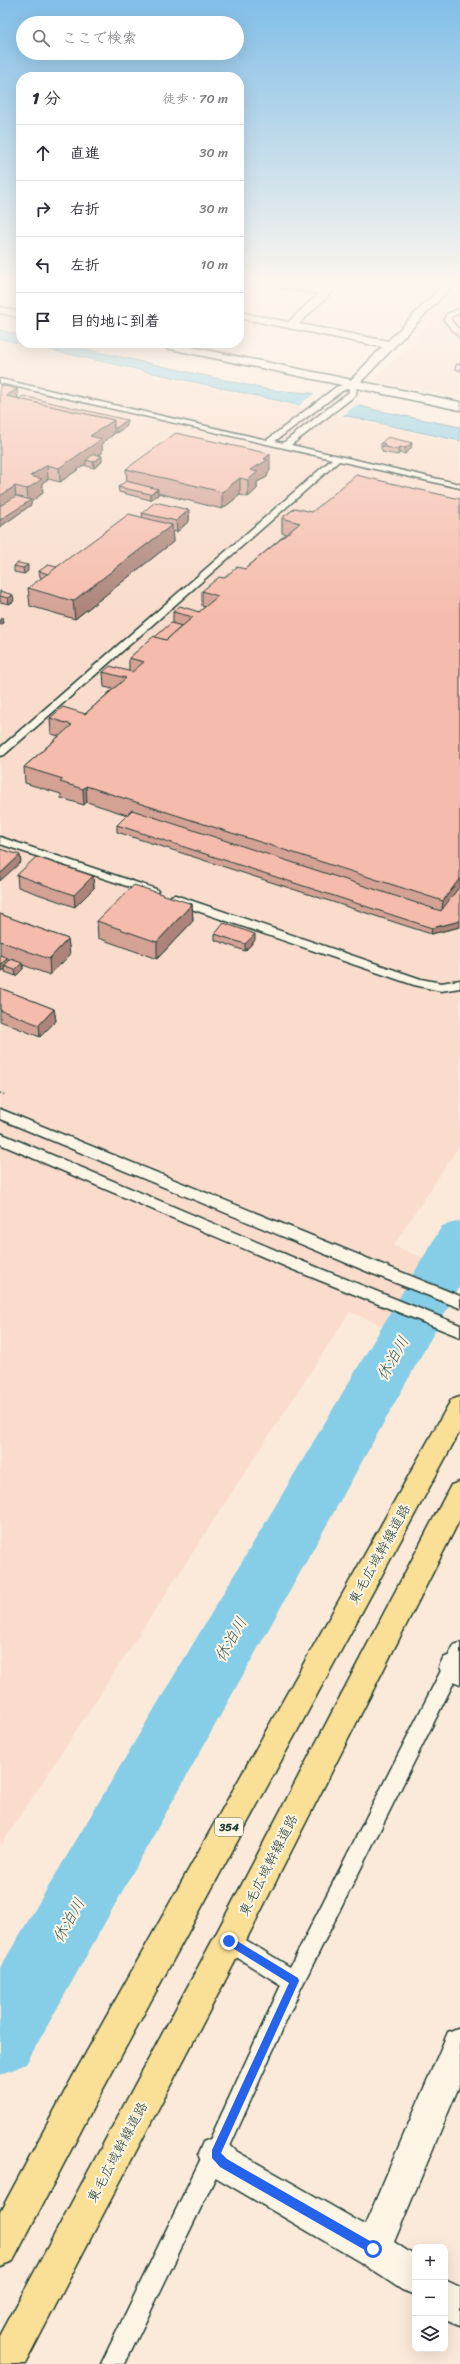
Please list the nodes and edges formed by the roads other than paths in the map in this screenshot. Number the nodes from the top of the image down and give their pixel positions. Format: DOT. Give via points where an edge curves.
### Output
graph roads {
  1 [pos="59,394"];
  2 [pos="333,394"];
  3 [pos="351,394"];
  4 [pos="403,394"];
  5 [pos="460,406"];
  6 [pos="269,442"];
  7 [pos="285,446"];
  8 [pos="338,458"];
  9 [pos="460,486"];
  10 [pos="0,754"];
  11 [pos="0,840"];
  12 [pos="460,984"];
  13 [pos="0,1114"];
  14 [pos="0,1138"];
  15 [pos="456,1300"];
  16 [pos="460,1331"];
  17 [pos="460,1407"];
  18 [pos="460,1492"];
  19 [pos="458,1663"];
  20 [pos="229,1941"];
  21 [pos="294,1981"];
  22 [pos="460,2044"];
  23 [pos="215,2154"];
  24 [pos="0,2248"];
  25 [pos="373,2249"];
  26 [pos="412,2276"];
  27 [pos="448,2300"];
  28 [pos="460,2308"];
  29 [pos="5,2364"];
  30 [pos="114,2364"];
  1 -- 6 [label="lane"];
  2 -- 6 [label="lane"];
  3 -- 7 [label="lane"];
  4 -- 5 [label="street"];
  6 -- 7 [label="lane"];
  7 -- 8 [label="lane"];
  8 -- 9 [label="lane"];
  8 -- 10 [label="lane"];
  11 -- 12 [label="lane" via="418,982 440,987"];
  13 -- 15 [label="lane"];
  14 -- 16 [label="lane"];
  17 -- 24 [label="highway, 東毛広域幹線道路 / 354"];
  18 -- 20 [label="highway, 東毛広域幹線道路"];
  19 -- 21 [label="lane"];
  20 -- 21 [label="lane"];
  20 -- 29 [label="highway, 東毛広域幹線道路"];
  21 -- 23 [label="lane"];
  22 -- 25 [label="street"];
  23 -- 25 [label="street" via="224,2163"];
  23 -- 30 [label="lane"];
  25 -- 26 [label="street"];
  27 -- 28 [label="street"];
}
